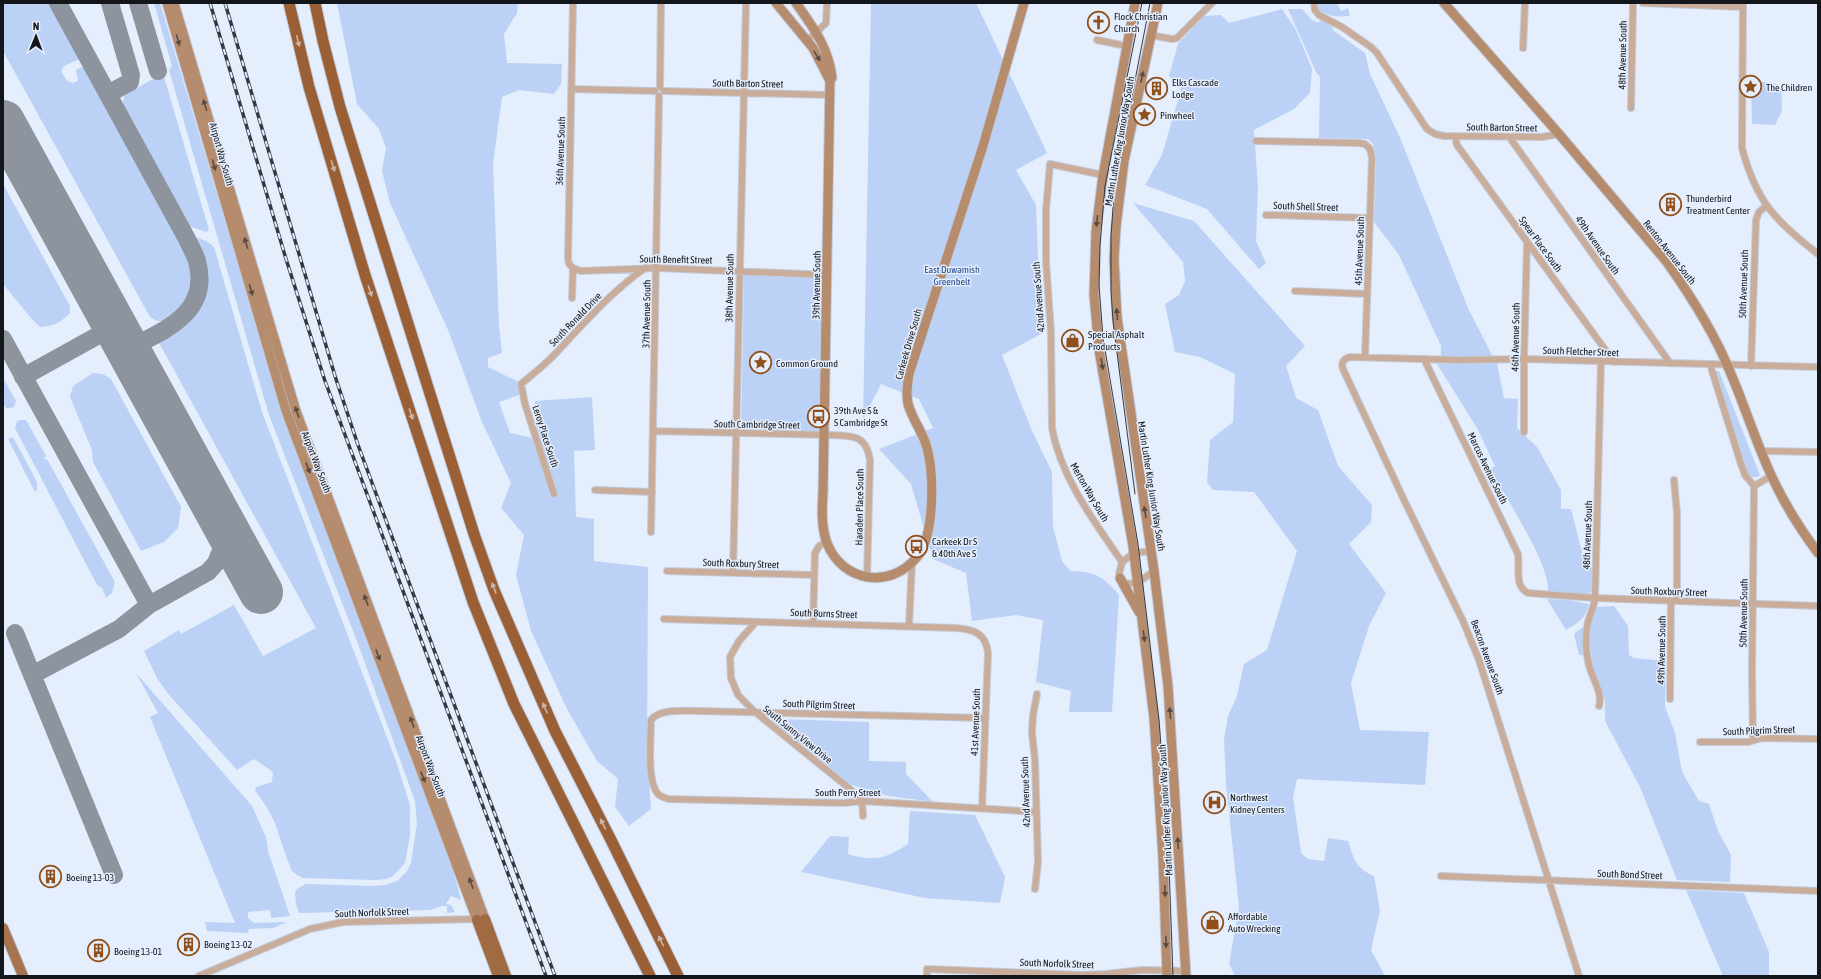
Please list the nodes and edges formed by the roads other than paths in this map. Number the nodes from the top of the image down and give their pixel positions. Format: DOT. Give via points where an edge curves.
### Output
graph roads {
  1 [pos="166,3"];
  2 [pos="174,3"];
  3 [pos="289,3"];
  4 [pos="316,3"];
  5 [pos="573,3"];
  6 [pos="661,3"];
  7 [pos="746,3"];
  8 [pos="776,3"];
  9 [pos="796,3"];
  10 [pos="827,3"];
  11 [pos="1024,3"];
  12 [pos="1135,3"];
  13 [pos="1158,3"];
  14 [pos="1212,3"];
  15 [pos="1444,3"];
  16 [pos="1525,3"];
  17 [pos="1633,3"];
  18 [pos="1643,3"];
  19 [pos="1743,5"];
  20 [pos="1314,6"];
  21 [pos="818,33"];
  22 [pos="1150,36"];
  23 [pos="1097,40"];
  24 [pos="807,41"];
  25 [pos="1126,46"];
  26 [pos="1523,48"];
  27 [pos="830,80"];
  28 [pos="571,88"];
  29 [pos="660,91"];
  30 [pos="744,93"];
  31 [pos="830,95"];
  32 [pos="1631,108"];
  33 [pos="1559,134"];
  34 [pos="1455,136"];
  35 [pos="1510,138"];
  36 [pos="1256,141"];
  37 [pos="1103,175"];
  38 [pos="1766,206"];
  39 [pos="1266,215"];
  40 [pos="1370,218"];
  41 [pos="1527,242"];
  42 [pos="1818,254"];
  43 [pos="573,268"];
  44 [pos="645,268"];
  45 [pos="657,268"];
  46 [pos="739,272"];
  47 [pos="828,275"];
  48 [pos="1295,291"];
  49 [pos="1367,294"];
  50 [pos="572,298"];
  51 [pos="1366,357"];
  52 [pos="1524,359"];
  53 [pos="1344,360"];
  54 [pos="1424,360"];
  55 [pos="1601,361"];
  56 [pos="1614,362"];
  57 [pos="1670,363"];
  58 [pos="1710,364"];
  59 [pos="1727,365"];
  60 [pos="1751,366"];
  61 [pos="1818,367"];
  62 [pos="521,384"];
  63 [pos="1052,428"];
  64 [pos="653,431"];
  65 [pos="1524,432"];
  66 [pos="736,434"];
  67 [pos="824,435"];
  68 [pos="861,440"];
  69 [pos="1761,451"];
  70 [pos="1818,452"];
  71 [pos="1771,476"];
  72 [pos="1674,480"];
  73 [pos="1754,486"];
  74 [pos="595,490"];
  75 [pos="652,492"];
  76 [pos="554,494"];
  77 [pos="652,532"];
  78 [pos="826,542"];
  79 [pos="1151,551"];
  80 [pos="1818,553"];
  81 [pos="1134,554"];
  82 [pos="1122,562"];
  83 [pos="912,564"];
  84 [pos="667,571"];
  85 [pos="1154,571"];
  86 [pos="733,573"];
  87 [pos="814,575"];
  88 [pos="867,578"];
  89 [pos="1120,578"];
  90 [pos="1138,583"];
  91 [pos="1521,588"];
  92 [pos="1595,598"];
  93 [pos="1674,601"];
  94 [pos="1753,603"];
  95 [pos="1818,606"];
  96 [pos="1142,618"];
  97 [pos="664,619"];
  98 [pos="756,622"];
  99 [pos="813,622"];
  100 [pos="909,626"];
  101 [pos="982,636"];
  102 [pos="1037,694"];
  103 [pos="1670,699"];
  104 [pos="1599,706"];
  105 [pos="754,712"];
  106 [pos="984,718"];
  107 [pos="1818,739"];
  108 [pos="1753,740"];
  109 [pos="1700,742"];
  110 [pos="660,796"];
  111 [pos="862,801"];
  112 [pos="982,809"];
  113 [pos="1036,812"];
  114 [pos="863,816"];
  115 [pos="1441,876"];
  116 [pos="1549,881"];
  117 [pos="1035,889"];
  118 [pos="1818,891"];
  119 [pos="481,919"];
  120 [pos="3,928"];
  121 [pos="1167,973"];
  122 [pos="1186,973"];
  123 [pos="24,976"];
  124 [pos="199,976"];
  125 [pos="498,976"];
  126 [pos="506,976"];
  127 [pos="650,976"];
  128 [pos="678,976"];
  129 [pos="927,976"];
  130 [pos="1579,976"];
  1 -- 119 [label="main road, Airport Way South, one-way" via="286,411"];
  119 -- 2 [label="main road, Airport Way South, one-way" via="296,410"];
  3 -- 127 [label="highway, one-way" via="309,87 365,275 475,608 514,704"];
  128 -- 4 [label="highway, one-way" via="555,731 494,590 340,107"];
  5 -- 28 [label="street, 36th Avenue South"];
  6 -- 29 [label="street, 37th Avenue South"];
  7 -- 30 [label="street, 38th Avenue South"];
  8 -- 24 [label="main road"];
  9 -- 21 [label="main road"];
  10 -- 21 [label="street" via="826,24"];
  11 -- 83 [label="main road, Carkeek Drive South" via="983,146 909,374 908,403 910,412 924,437 931,474 928,533 922,549"];
  12 -- 25 [label="main road, Martin Luther King Junior Way South"];
  13 -- 22 [label="main road, Martin Luther King Junior Way South"];
  14 -- 22 [label="street" via="1177,38"];
  15 -- 33 [label="main road, Renton Avenue South"];
  16 -- 26 [label="street"];
  17 -- 32 [label="street, 48th Avenue South"];
  18 -- 19 [label="street"];
  19 -- 38 [label="street" via="1742,148 1748,169"];
  20 -- 34 [label="street, South Barton Street" via="1319,15 1371,47 1428,129 1435,134"];
  21 -- 24 [label="street"];
  21 -- 27 [label="main road" via="828,58 832,78"];
  79 -- 22 [label="main road, Martin Luther King Junior Way South, one-way" via="1117,316 1114,260 1120,187"];
  23 -- 25 [label="street"];
  24 -- 27 [label="main road, one-way"];
  25 -- 37 [label="main road, Martin Luther King Junior Way South"];
  27 -- 31 [label="main road, 39th Avenue South"];
  28 -- 29 [label="street, South Barton Street"];
  28 -- 43 [label="street, 36th Avenue South" via="568,259"];
  29 -- 30 [label="street, South Barton Street"];
  29 -- 45 [label="street, 37th Avenue South"];
  30 -- 31 [label="street, South Barton Street"];
  30 -- 46 [label="street, 38th Avenue South"];
  31 -- 47 [label="main road, 39th Avenue South"];
  33 -- 35 [label="street, South Barton Street"];
  33 -- 59 [label="main road, Renton Avenue South" via="1666,261 1692,299"];
  34 -- 35 [label="street, South Barton Street"];
  34 -- 41 [label="street, Spear Place South" via="1457,145"];
  35 -- 57 [label="street, 49th Avenue South"];
  36 -- 40 [label="street, 45th Avenue South" via="1359,143 1369,146 1372,158"];
  37 -- 63 [label="street, 42nd Avenue South" via="1050,164 1046,210 1046,261 1051,333"];
  37 -- 81 [label="main road, Martin Luther King Junior Way South, one-way" via="1094,268 1096,329"];
  38 -- 42 [label="street" via="1790,231"];
  38 -- 60 [label="street, 50th Avenue South" via="1759,212 1756,220"];
  39 -- 40 [label="street, South Shell Street"];
  40 -- 49 [label="street, 45th Avenue South"];
  41 -- 52 [label="street, 46th Avenue South"];
  41 -- 56 [label="street, Spear Place South"];
  43 -- 44 [label="street, South Benefit Street" via="581,271"];
  43 -- 50 [label="street, 36th Avenue South"];
  44 -- 45 [label="street, South Benefit Street"];
  44 -- 62 [label="street, South Ronald Drive" via="625,282 590,315 555,354"];
  45 -- 46 [label="street, South Benefit Street"];
  45 -- 64 [label="street, 37th Avenue South"];
  46 -- 47 [label="street, South Benefit Street"];
  46 -- 66 [label="street, 38th Avenue South"];
  47 -- 67 [label="main road, 39th Avenue South"];
  48 -- 49 [label="street"];
  49 -- 51 [label="street, 45th Avenue South"];
  51 -- 53 [label="street, South Fletcher Street" via="1350,357"];
  51 -- 54 [label="street, South Fletcher Street"];
  52 -- 54 [label="street, South Fletcher Street"];
  52 -- 55 [label="street, South Fletcher Street"];
  52 -- 65 [label="street, 46th Avenue South"];
  53 -- 116 [label="street, Beacon Avenue South" via="1343,369 1471,640 1494,704"];
  54 -- 91 [label="street, Marcus Avenue South" via="1518,554"];
  55 -- 56 [label="street, South Fletcher Street"];
  55 -- 92 [label="street, 48th Avenue South"];
  56 -- 57 [label="street, South Fletcher Street"];
  57 -- 58 [label="street, South Fletcher Street"];
  58 -- 59 [label="street, South Fletcher Street"];
  58 -- 73 [label="street" via="1745,476"];
  59 -- 60 [label="street, South Fletcher Street"];
  59 -- 69 [label="main road, Renton Avenue South"];
  60 -- 61 [label="street, South Fletcher Street"];
  62 -- 76 [label="street, Leroy Place South" via="524,404"];
  63 -- 82 [label="street, Merton Way South" via="1054,441 1069,479"];
  64 -- 66 [label="street, South Cambridge Street"];
  64 -- 75 [label="street, 37th Avenue South"];
  66 -- 67 [label="street, South Cambridge Street"];
  66 -- 86 [label="street, 38th Avenue South"];
  67 -- 68 [label="street, South Cambridge Street" via="850,436"];
  67 -- 78 [label="main road, 39th Avenue South" via="823,522"];
  68 -- 88 [label="street, Haraden Place South" via="868,448 870,460"];
  69 -- 70 [label="street"];
  69 -- 71 [label="main road, Renton Avenue South"];
  71 -- 73 [label="street"];
  71 -- 80 [label="main road, Renton Avenue South"];
  72 -- 93 [label="street, 49th Avenue South" via="1677,513"];
  73 -- 94 [label="street, 50th Avenue South"];
  74 -- 75 [label="street"];
  75 -- 77 [label="street, 37th Avenue South"];
  78 -- 87 [label="street" via="816,550"];
  78 -- 88 [label="main road" via="841,565"];
  79 -- 81 [label="street"];
  79 -- 85 [label="main road, Martin Luther King Junior Way South"];
  81 -- 82 [label="street"];
  81 -- 90 [label="main road, Martin Luther King Junior Way South"];
  82 -- 89 [label="street"];
  83 -- 88 [label="main road" via="887,576"];
  83 -- 100 [label="street"];
  84 -- 86 [label="street, South Roxbury Street"];
  85 -- 90 [label="street"];
  122 -- 85 [label="main road, Martin Luther King Junior Way South, one-way" via="1170,717"];
  86 -- 87 [label="street, South Roxbury Street"];
  87 -- 99 [label="street"];
  89 -- 90 [label="street" via="1126,583"];
  89 -- 96 [label="main road"];
  90 -- 96 [label="main road, Martin Luther King Junior Way South"];
  91 -- 92 [label="street, South Roxbury Street" via="1528,593"];
  92 -- 93 [label="street, South Roxbury Street"];
  92 -- 104 [label="street, 48th Avenue South" via="1587,640 1589,665 1600,698"];
  93 -- 94 [label="street, South Roxbury Street"];
  93 -- 103 [label="street, 49th Avenue South"];
  94 -- 95 [label="street, South Roxbury Street"];
  94 -- 108 [label="street, 50th Avenue South"];
  96 -- 121 [label="main road, Martin Luther King Junior Way South, one-way" via="1157,751 1164,858"];
  97 -- 98 [label="street, South Burns Street"];
  98 -- 99 [label="street, South Burns Street"];
  98 -- 105 [label="street, South Sunny View Drive" via="735,647 729,662 738,695"];
  99 -- 100 [label="street, South Burns Street"];
  100 -- 101 [label="street, South Burns Street" via="963,629"];
  101 -- 106 [label="street, 41st Avenue South" via="988,653"];
  102 -- 113 [label="street, 42nd Avenue South" via="1032,733"];
  105 -- 106 [label="street, South Pilgrim Street"];
  105 -- 110 [label="street, South Pilgrim Street" via="677,712 654,716 651,720 652,772 656,791"];
  105 -- 111 [label="street, South Sunny View Drive"];
  106 -- 112 [label="street, 41st Avenue South"];
  107 -- 108 [label="street, South Pilgrim Street"];
  108 -- 109 [label="street, South Pilgrim Street"];
  110 -- 111 [label="street, South Perry Street" via="668,799 844,803"];
  111 -- 112 [label="street, South Perry Street"];
  111 -- 114 [label="street"];
  112 -- 113 [label="street, South Perry Street"];
  113 -- 117 [label="street, 42nd Avenue South" via="1038,862"];
  115 -- 116 [label="street, South Bond Street"];
  116 -- 118 [label="street, South Bond Street"];
  116 -- 130 [label="street, Beacon Avenue South"];
  119 -- 124 [label="street, South Norfolk Street" via="343,922 320,926"];
  119 -- 125 [label="highway"];
  119 -- 126 [label="highway"];
  120 -- 123 [label="main road"];
  121 -- 122 [label="street, South Norfolk Street"];
  121 -- 129 [label="street, South Norfolk Street" via="1142,970 1082,975 927,969"];
}
